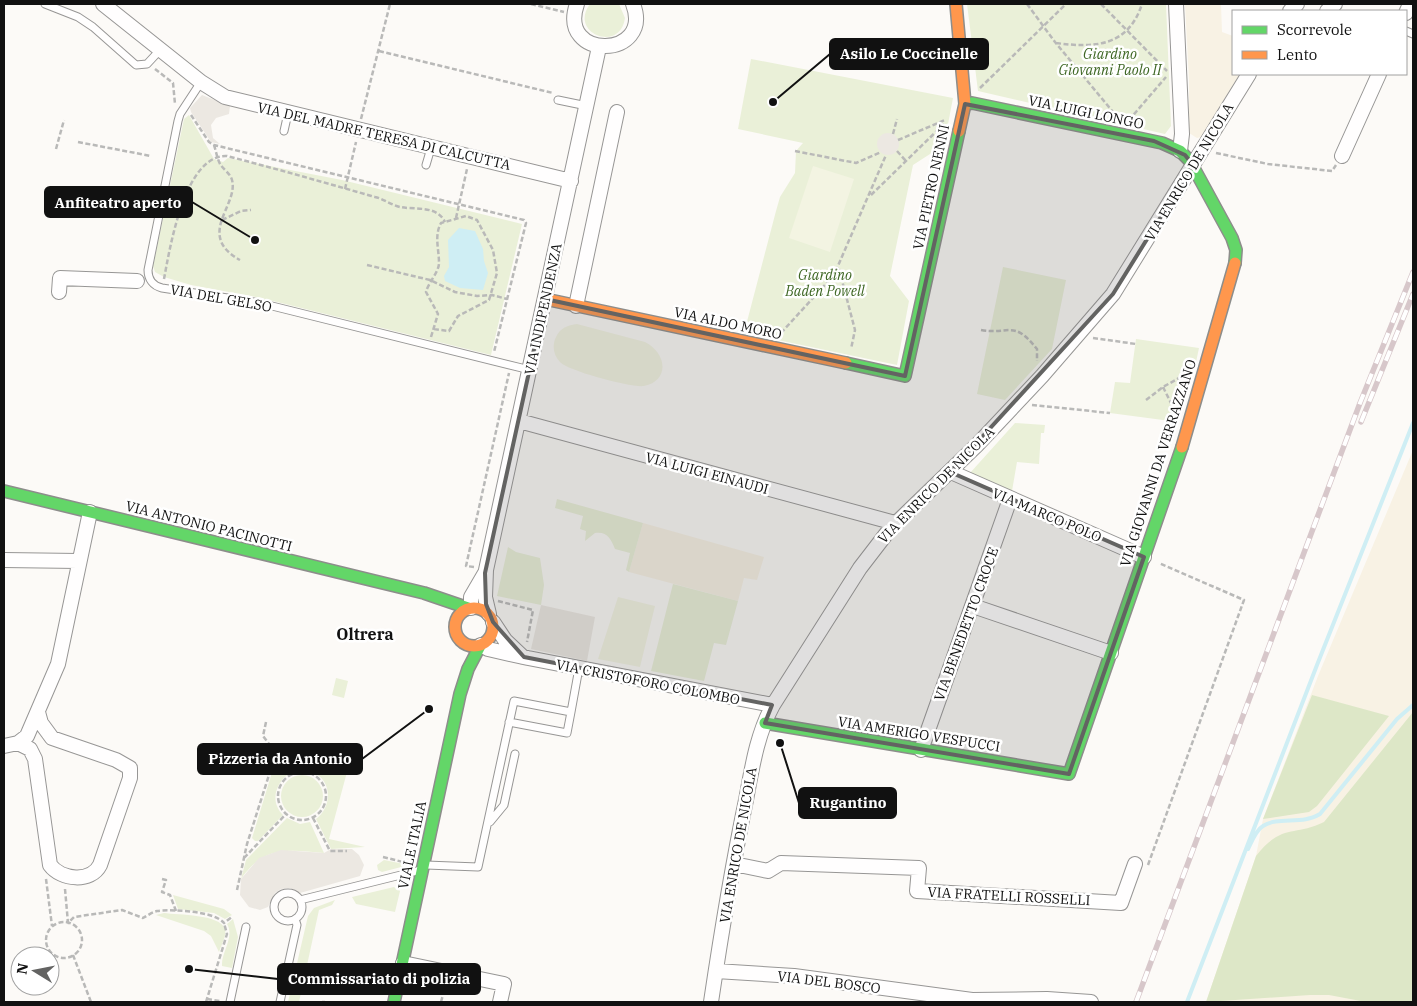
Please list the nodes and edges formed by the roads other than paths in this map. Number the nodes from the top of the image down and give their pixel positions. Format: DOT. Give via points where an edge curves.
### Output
graph roads {
  1 [pos="45,4"];
  2 [pos="103,4"];
  3 [pos="633,4"];
  4 [pos="956,4"];
  5 [pos="1176,4"];
  6 [pos="576,9"];
  7 [pos="599,47"];
  8 [pos="160,50"];
  9 [pos="1248,75"];
  10 [pos="1379,75"];
  11 [pos="201,82"];
  12 [pos="558,97"];
  13 [pos="965,104"];
  14 [pos="588,106"];
  15 [pos="617,112"];
  16 [pos="288,113"];
  17 [pos="284,131"];
  18 [pos="430,148"];
  19 [pos="1180,151"];
  20 [pos="1342,156"];
  21 [pos="426,165"];
  22 [pos="1193,165"];
  23 [pos="571,181"];
  24 [pos="137,281"];
  25 [pos="60,292"];
  26 [pos="544,299"];
  27 [pos="576,306"];
  28 [pos="530,370"];
  29 [pos="905,376"];
  30 [pos="519,421"];
  31 [pos="951,472"];
  32 [pos="4,491"];
  33 [pos="1010,499"];
  34 [pos="90,512"];
  35 [pos="895,523"];
  36 [pos="1144,557"];
  37 [pos="4,560"];
  38 [pos="78,561"];
  39 [pos="486,571"];
  40 [pos="407,590"];
  41 [pos="973,606"];
  42 [pos="469,608"];
  43 [pos="491,618"];
  44 [pos="455,626"];
  45 [pos="463,643"];
  46 [pos="480,645"];
  47 [pos="1111,654"];
  48 [pos="524,657"];
  49 [pos="579,668"];
  50 [pos="460,694"];
  51 [pos="773,705"];
  52 [pos="38,712"];
  53 [pos="571,712"];
  54 [pos="509,722"];
  55 [pos="765,723"];
  56 [pos="52,738"];
  57 [pos="18,744"];
  58 [pos="4,746"];
  59 [pos="921,750"];
  60 [pos="515,754"];
  61 [pos="34,755"];
  62 [pos="1069,774"];
  63 [pos="488,824"];
  64 [pos="734,864"];
  65 [pos="1135,864"];
  66 [pos="423,867"];
  67 [pos="300,900"];
  68 [pos="296,919"];
  69 [pos="246,927"];
  70 [pos="403,963"];
  71 [pos="716,971"];
  72 [pos="228,1002"];
  73 [pos="280,1002"];
  74 [pos="394,1002"];
  75 [pos="500,1002"];
  76 [pos="711,1002"];
  77 [pos="1091,1002"];
  1 -- 8 [label="lane" via="93,26 133,64 142,66 150,62"];
  2 -- 8 [label="street"];
  3 -- 7 [label="street" via="636,18 629,36 613,46"];
  4 -- 13 [label="street, VIA PIETRO NENNI"];
  5 -- 19 [label="street"];
  6 -- 7 [label="street" via="579,34"];
  7 -- 14 [label="street, VIA INDIPENDENZA"];
  8 -- 11 [label="street"];
  9 -- 22 [label="street, VIA ENRICO DE NICOLA"];
  10 -- 20 [label="street"];
  11 -- 16 [label="street, VIA DEL MADRE TERESA DI CALCUTTA" via="225,97"];
  11 -- 28 [label="lane, VIA DEL GELSO" via="178,121 148,270 154,284 162,288 260,303"];
  12 -- 14 [label="lane"];
  13 -- 19 [label="street, VIA LUIGI LONGO" via="972,102 1154,141"];
  13 -- 29 [label="street, VIA PIETRO NENNI"];
  14 -- 23 [label="street, VIA INDIPENDENZA"];
  15 -- 27 [label="street"];
  16 -- 17 [label="lane"];
  16 -- 18 [label="street, VIA DEL MADRE TERESA DI CALCUTTA"];
  18 -- 21 [label="lane"];
  18 -- 23 [label="street, VIA DEL MADRE TERESA DI CALCUTTA"];
  19 -- 22 [label="street, VIA LUIGI LONGO"];
  22 -- 31 [label="street, VIA ENRICO DE NICOLA" via="1120,284 1078,336"];
  22 -- 36 [label="street, VIA GIOVANNI DA VERRAZZANO" via="1232,238 1236,254 1193,412"];
  23 -- 26 [label="street, VIA INDIPENDENZA"];
  24 -- 25 [label="street" via="60,278"];
  26 -- 27 [label="street, VIA ALDO MORO"];
  26 -- 28 [label="street, VIA INDIPENDENZA"];
  27 -- 29 [label="street, VIA ALDO MORO"];
  28 -- 30 [label="street, VIA INDIPENDENZA"];
  30 -- 35 [label="street, VIA LUIGI EINAUDI"];
  30 -- 39 [label="street, VIA INDIPENDENZA"];
  31 -- 33 [label="street, VIA MARCO POLO"];
  31 -- 35 [label="street, VIA ENRICO DE NICOLA"];
  32 -- 34 [label="street, VIA ANTONIO PACINOTTI"];
  33 -- 36 [label="street, VIA MARCO POLO"];
  33 -- 41 [label="street, VIA BENEDETTO CROCE"];
  34 -- 38 [label="street"];
  34 -- 40 [label="street, VIA ANTONIO PACINOTTI"];
  35 -- 51 [label="street, VIA ENRICO DE NICOLA" via="860,568"];
  36 -- 47 [label="street, VIA GIOVANNI DA VERRAZZANO"];
  37 -- 38 [label="street"];
  38 -- 52 [label="street" via="58,664"];
  39 -- 42 [label="street, VIA INDIPENDENZA" via="471,597"];
  39 -- 43 [label="street, VIA INDIPENDENZA" via="485,597"];
  40 -- 42 [label="street, VIA ANTONIO PACINOTTI"];
  40 -- 44 [label="street, VIA ANTONIO PACINOTTI" via="436,606"];
  41 -- 47 [label="street"];
  41 -- 59 [label="street, VIA BENEDETTO CROCE"];
  42 -- 43 [label="street" via="480,608"];
  42 -- 44 [label="street" via="459,615"];
  43 -- 46 [label="street" via="491,637"];
  43 -- 48 [label="street" via="506,640"];
  44 -- 45 [label="street"];
  45 -- 46 [label="street"];
  45 -- 50 [label="street, VIALE ITALIA"];
  46 -- 48 [label="street, VIA CRISTOFORO COLOMBO"];
  46 -- 50 [label="street, VIALE ITALIA"];
  47 -- 62 [label="street, VIA GIOVANNI DA VERRAZZANO"];
  48 -- 49 [label="street, VIA CRISTOFORO COLOMBO"];
  49 -- 51 [label="street, VIA CRISTOFORO COLOMBO"];
  49 -- 53 [label="lane"];
  50 -- 66 [label="street, VIALE ITALIA"];
  51 -- 55 [label="street, VIA ENRICO DE NICOLA"];
  52 -- 56 [label="street" via="41,723"];
  52 -- 57 [label="street" via="28,736"];
  53 -- 54 [label="lane" via="514,701"];
  53 -- 54 [label="lane" via="567,733"];
  54 -- 63 [label="lane"];
  55 -- 59 [label="street, VIA AMERIGO VESPUCCI"];
  55 -- 64 [label="street, VIA ENRICO DE NICOLA"];
  56 -- 61 [label="street" via="38,742"];
  56 -- 61 [label="street" via="130,768 130,778 100,865 92,873 65,876 50,865"];
  57 -- 58 [label="street"];
  57 -- 61 [label="street" via="28,747"];
  59 -- 62 [label="street, VIA AMERIGO VESPUCCI"];
  60 -- 63 [label="lane" via="504,805"];
  63 -- 66 [label="lane" via="478,867"];
  64 -- 65 [label="street, VIA FRATELLI ROSSELLI" via="768,871 781,863 919,868 917,892 1121,902"];
  64 -- 71 [label="street, VIA ENRICO DE NICOLA"];
  66 -- 67 [label="lane"];
  66 -- 70 [label="street, VIALE ITALIA"];
  67 -- 68 [label="lane" via="301,912"];
  67 -- 68 [label="lane" via="293,894 284,894 274,903 274,912 280,918 287,921"];
  68 -- 73 [label="lane"];
  69 -- 72 [label="lane"];
  70 -- 74 [label="street, VIALE ITALIA"];
  70 -- 75 [label="street" via="504,984"];
  71 -- 76 [label="street, VIA ENRICO DE NICOLA"];
  71 -- 77 [label="street, VIA DEL BOSCO" via="794,976 972,1000"];
}
